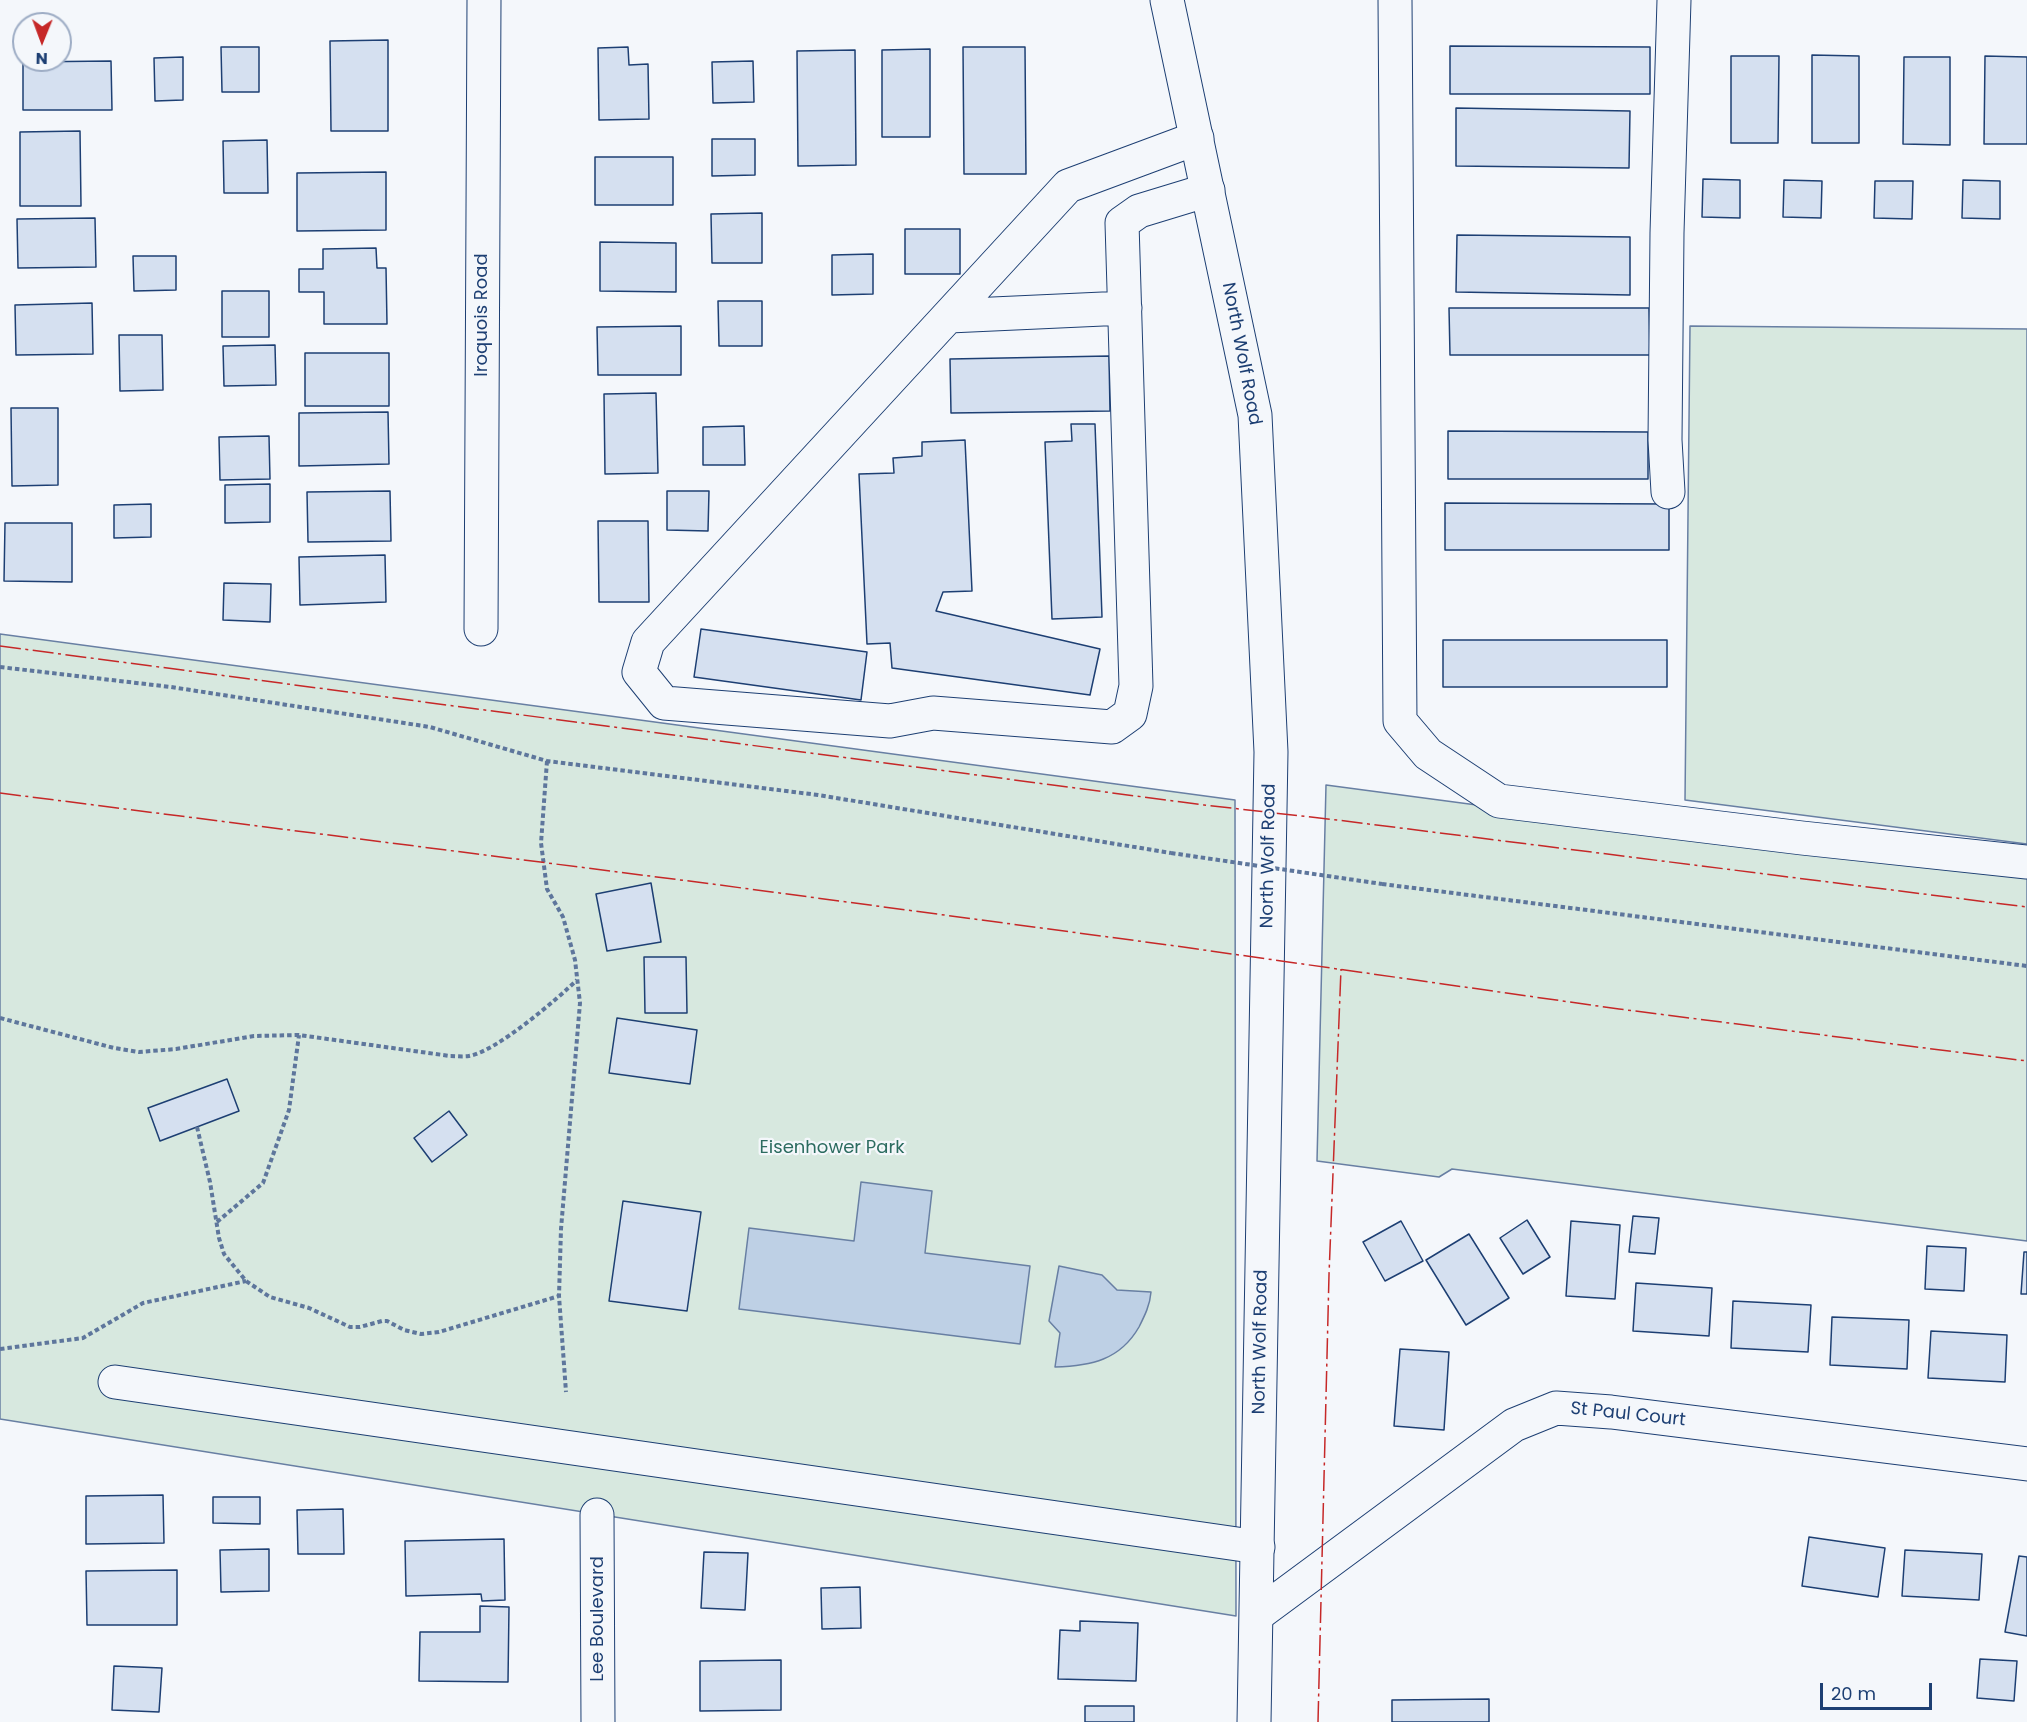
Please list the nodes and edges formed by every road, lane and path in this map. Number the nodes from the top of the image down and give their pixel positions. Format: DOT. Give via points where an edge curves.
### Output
graph roads {
  1 [pos="484,0"];
  2 [pos="1167,0"];
  3 [pos="1395,0"];
  4 [pos="1674,0"];
  5 [pos="1197,138"];
  6 [pos="1208,190"];
  7 [pos="1125,308"];
  8 [pos="948,316"];
  9 [pos="1668,492"];
  10 [pos="481,629"];
  11 [pos="0,667"];
  12 [pos="547,761"];
  13 [pos="2027,861"];
  14 [pos="2027,966"];
  15 [pos="577,979"];
  16 [pos="0,1018"];
  17 [pos="299,1035"];
  18 [pos="197,1127"];
  19 [pos="216,1222"];
  20 [pos="246,1281"];
  21 [pos="559,1296"];
  22 [pos="0,1349"];
  23 [pos="115,1382"];
  24 [pos="566,1392"];
  25 [pos="2027,1464"];
  26 [pos="597,1515"];
  27 [pos="1258,1547"];
  28 [pos="1257,1615"];
  29 [pos="598,1722"];
  30 [pos="1254,1722"];
  1 -- 10 [label="main road, Iroquois Road"];
  2 -- 5 [label="main road, North Wolf Road"];
  3 -- 13 [label="main road" via="1400,721 1428,754 1499,801"];
  4 -- 9 [label="main road" via="1667,233"];
  5 -- 6 [label="main road, North Wolf Road"];
  5 -- 8 [label="main road" via="1068,186"];
  6 -- 7 [label="main road" via="1139,211 1122,223"];
  6 -- 27 [label="main road, North Wolf Road" via="1255,415 1271,752"];
  7 -- 8 [label="main road"];
  7 -- 8 [label="main road" via="1136,686 1130,714 1112,727 933,713 890,721 664,703 639,672 648,642"];
  11 -- 12 [label="path" via="171,687 430,727"];
  12 -- 14 [label="path, bridge" via="818,795 1382,884"];
  12 -- 15 [label="path" via="541,843 547,889 563,918"];
  15 -- 17 [label="path" via="515,1031 471,1056"];
  15 -- 21 [label="path" via="580,1004"];
  16 -- 17 [label="path" via="139,1052 254,1036"];
  17 -- 19 [label="path" via="289,1110 262,1183"];
  18 -- 19 [label="path"];
  19 -- 20 [label="path" via="224,1254"];
  20 -- 21 [label="path" via="270,1298 309,1308 350,1327 387,1321 421,1335"];
  20 -- 22 [label="path" via="143,1303 83,1338"];
  21 -- 24 [label="path"];
  23 -- 27 [label="main road"];
  25 -- 28 [label="main road, St Paul Court" via="1556,1408 1514,1425"];
  26 -- 29 [label="main road, Lee Boulevard"];
  27 -- 28 [label="main road, North Wolf Road"];
  28 -- 30 [label="main road, North Wolf Road"];
}
